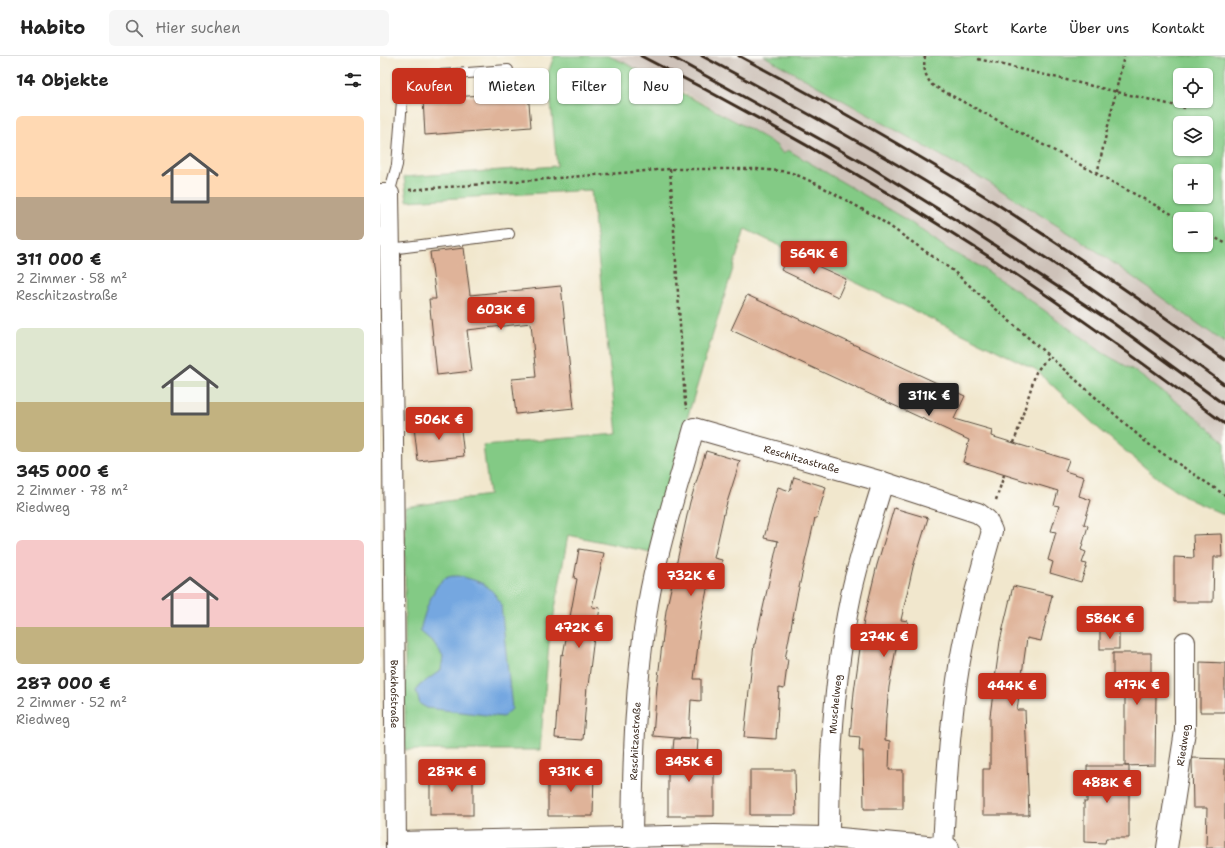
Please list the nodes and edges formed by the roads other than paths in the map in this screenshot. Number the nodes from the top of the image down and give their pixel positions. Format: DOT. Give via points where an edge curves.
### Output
graph roads {
  1 [pos="474,73"];
  2 [pos="384,194"];
  3 [pos="509,234"];
  4 [pos="390,249"];
  5 [pos="386,441"];
  6 [pos="883,482"];
  7 [pos="387,542"];
  8 [pos="1185,642"];
  9 [pos="829,836"];
  10 [pos="632,838"];
  11 [pos="396,845"];
  12 [pos="946,848"];
  13 [pos="1167,848"];
  1 -- 2 [label="lane" via="414,77 406,80 403,88 397,165"];
  2 -- 4 [label="street, Brakhofstraße"];
  3 -- 4 [label="lane"];
  4 -- 5 [label="street, Brakhofstraße"];
  5 -- 7 [label="street, Brakhofstraße"];
  6 -- 9 [label="street, Muschelweg" via="851,594 840,651 829,767"];
  6 -- 10 [label="street, Reschitzastraße" via="694,428 659,554 648,604 636,704"];
  6 -- 12 [label="street, Reschitzastraße" via="978,513 987,520 992,531 967,625 957,678 950,736"];
  7 -- 11 [label="street, Brakhofstraße"];
  8 -- 13 [label="street, Riedweg" via="1185,731"];
  9 -- 10 [label="street" via="714,835"];
  9 -- 12 [label="street"];
  10 -- 11 [label="street"];
}
